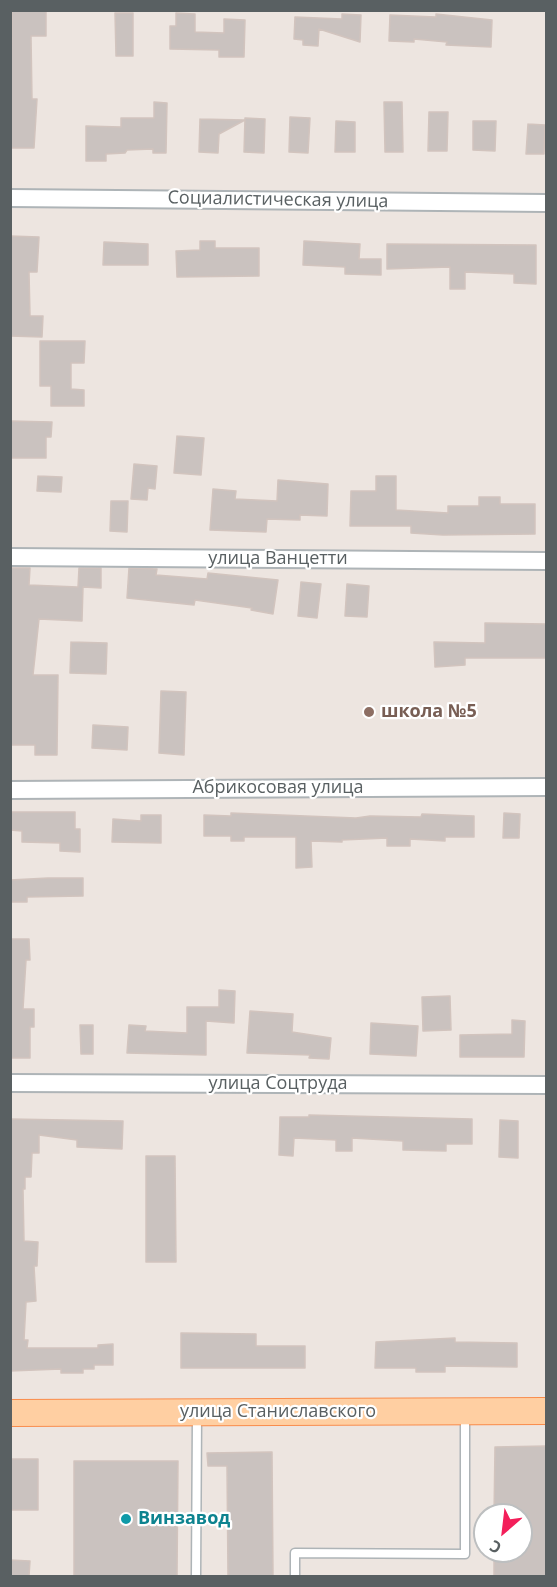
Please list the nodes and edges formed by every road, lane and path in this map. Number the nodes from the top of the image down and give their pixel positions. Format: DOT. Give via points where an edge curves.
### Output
graph roads {
  1 [pos="10,198"];
  2 [pos="546,203"];
  3 [pos="10,557"];
  4 [pos="546,561"];
  5 [pos="546,787"];
  6 [pos="10,790"];
  7 [pos="10,1083"];
  8 [pos="546,1085"];
  9 [pos="465,1411"];
  10 [pos="546,1411"];
  11 [pos="197,1412"];
  12 [pos="10,1413"];
  13 [pos="196,1576"];
  14 [pos="295,1576"];
  1 -- 2 [label="street, Социалистическая улица"];
  3 -- 4 [label="street, улица Ванцетти"];
  5 -- 6 [label="street, Абрикосовая улица"];
  7 -- 8 [label="street, улица Соцтруда"];
  9 -- 10 [label="main road, улица Станиславского"];
  9 -- 11 [label="main road, улица Станиславского"];
  9 -- 14 [label="lane" via="465,1554 295,1553"];
  11 -- 12 [label="main road, улица Станиславского"];
  11 -- 13 [label="lane"];
}
